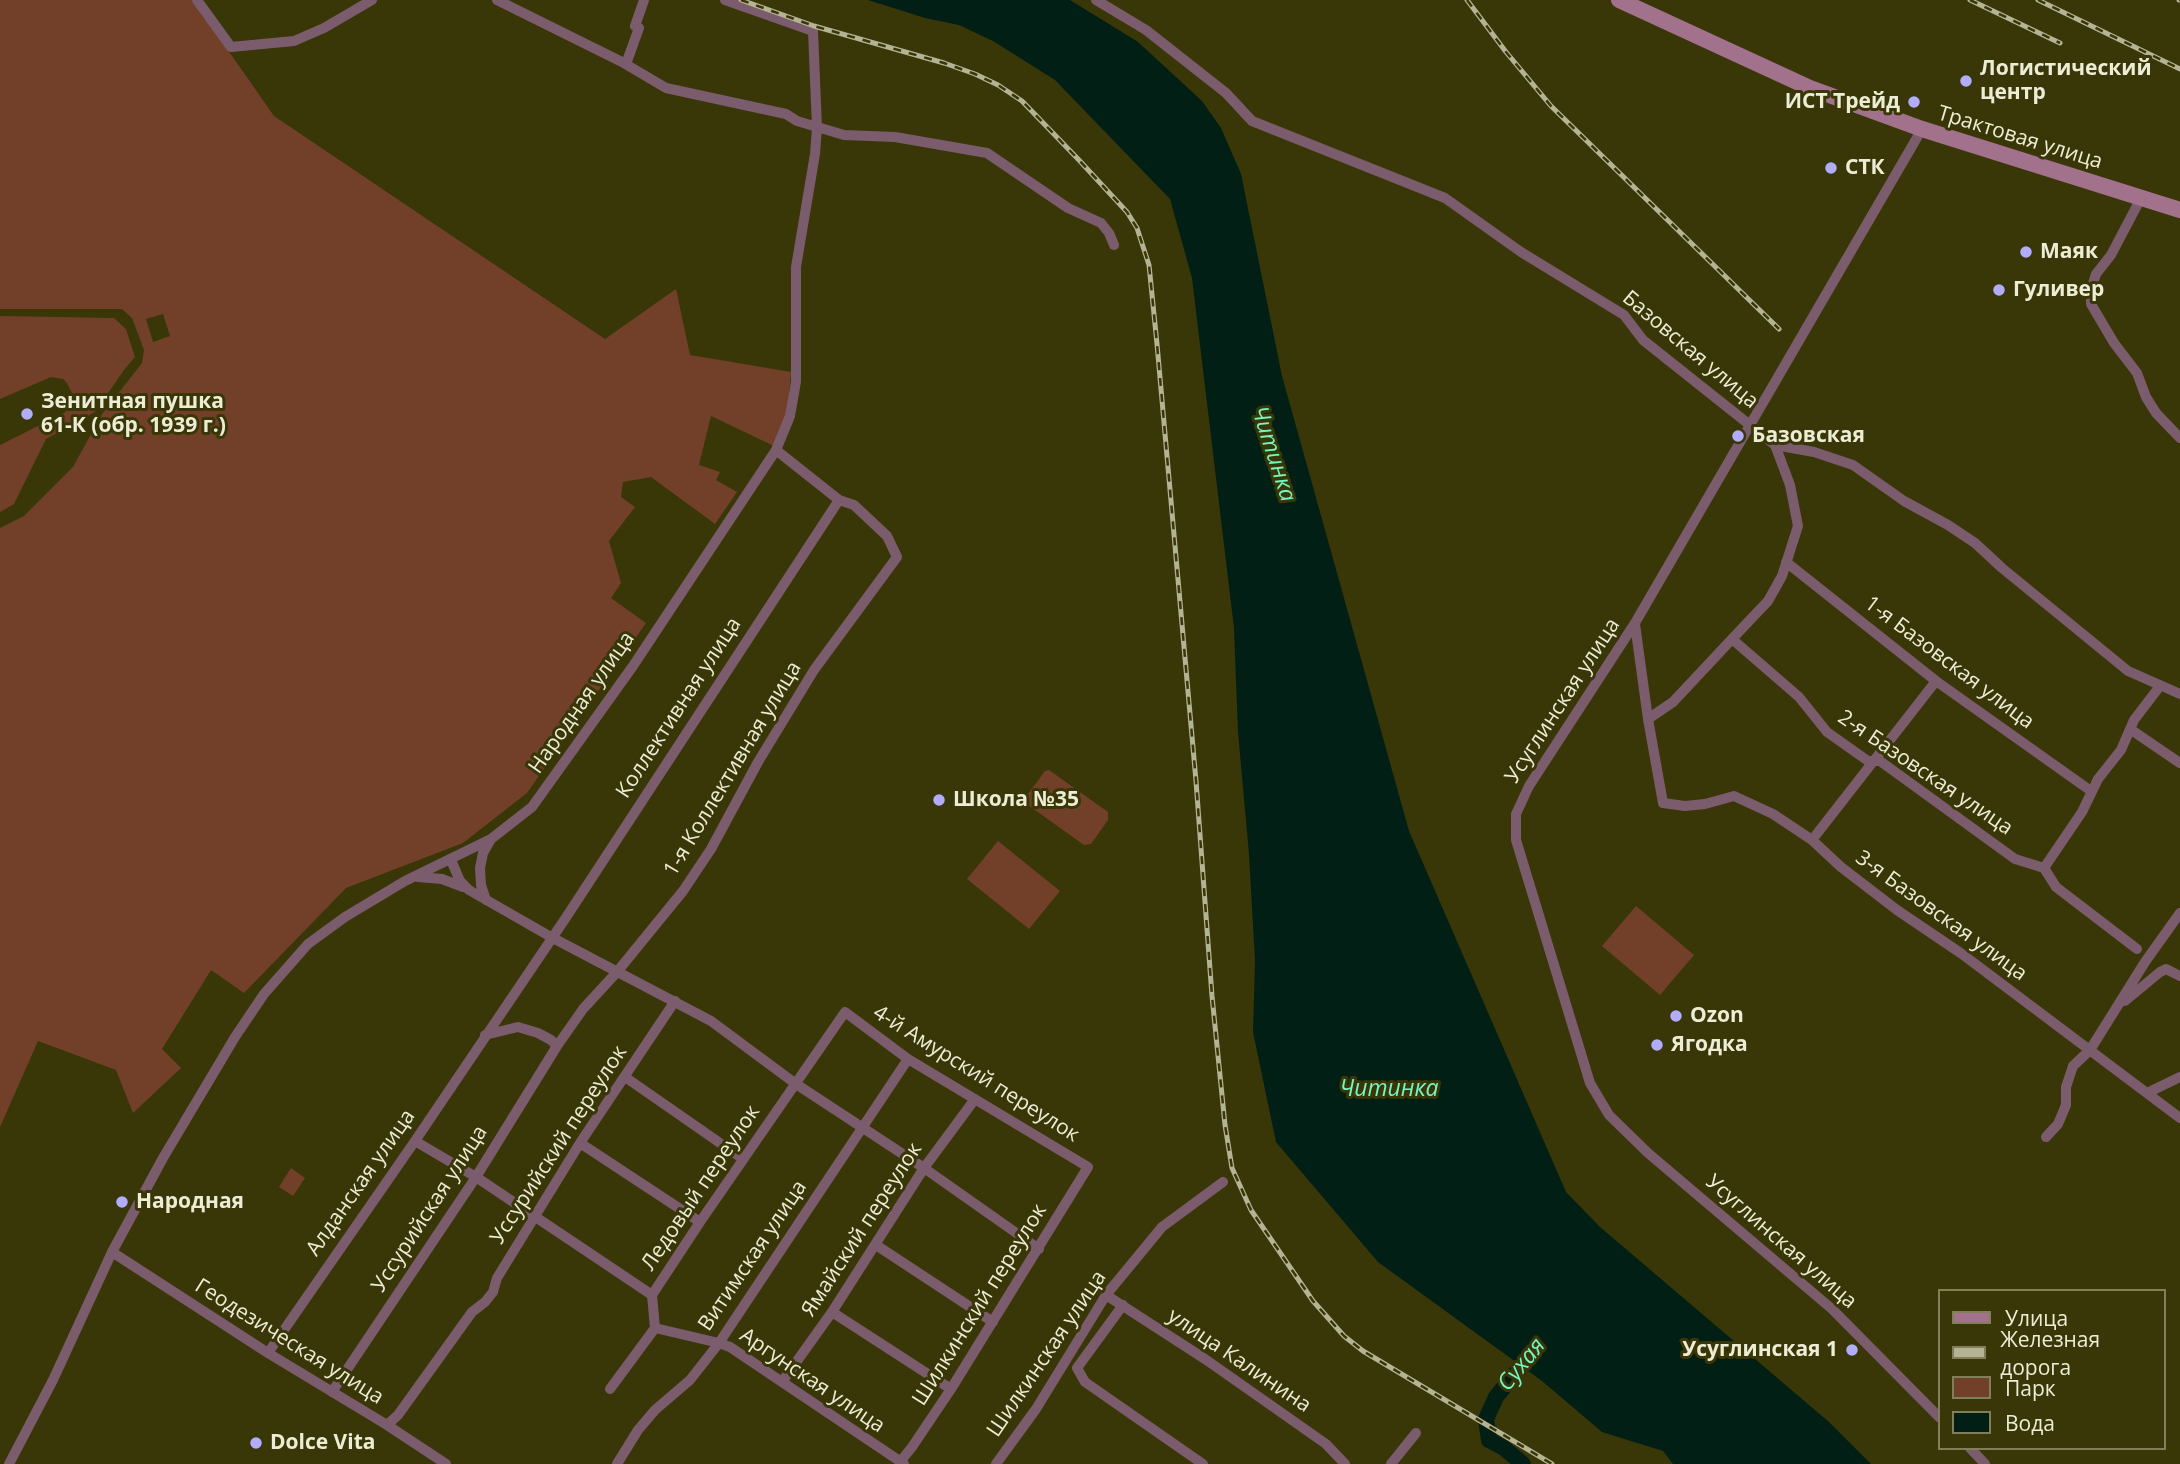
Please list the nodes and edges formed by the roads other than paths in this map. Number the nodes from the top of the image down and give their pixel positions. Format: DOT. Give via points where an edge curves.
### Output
graph roads {
  1 [pos="197,0"];
  2 [pos="372,0"];
  3 [pos="497,0"];
  4 [pos="644,0"];
  5 [pos="725,0"];
  6 [pos="1096,0"];
  7 [pos="1619,0"];
  8 [pos="626,64"];
  9 [pos="817,128"];
  10 [pos="1923,129"];
  11 [pos="2141,198"];
  12 [pos="2180,210"];
  13 [pos="1114,245"];
  14 [pos="1751,425"];
  15 [pos="2180,438"];
  16 [pos="1776,445"];
  17 [pos="776,450"];
  18 [pos="839,500"];
  19 [pos="1787,562"];
  20 [pos="1635,623"];
  21 [pos="1732,639"];
  22 [pos="1936,681"];
  23 [pos="2162,686"];
  24 [pos="2178,693"];
  25 [pos="1648,719"];
  26 [pos="2130,729"];
  27 [pos="1874,761"];
  28 [pos="2180,764"];
  29 [pos="2091,791"];
  30 [pos="491,839"];
  31 [pos="1812,840"];
  32 [pos="451,860"];
  33 [pos="2045,868"];
  34 [pos="412,878"];
  35 [pos="469,890"];
  36 [pos="486,900"];
  37 [pos="2180,914"];
  38 [pos="551,937"];
  39 [pos="2137,949"];
  40 [pos="617,972"];
  41 [pos="2180,976"];
  42 [pos="675,1001"];
  43 [pos="2119,1005"];
  44 [pos="845,1012"];
  45 [pos="485,1035"];
  46 [pos="557,1046"];
  47 [pos="2090,1050"];
  48 [pos="908,1059"];
  49 [pos="625,1077"];
  50 [pos="2180,1077"];
  51 [pos="796,1084"];
  52 [pos="2147,1093"];
  53 [pos="975,1100"];
  54 [pos="2180,1118"];
  55 [pos="861,1126"];
  56 [pos="2046,1138"];
  57 [pos="415,1140"];
  58 [pos="580,1143"];
  59 [pos="743,1159"];
  60 [pos="1088,1167"];
  61 [pos="924,1168"];
  62 [pos="476,1177"];
  63 [pos="1223,1182"];
  64 [pos="535,1216"];
  65 [pos="700,1222"];
  66 [pos="876,1245"];
  67 [pos="1039,1249"];
  68 [pos="112,1252"];
  69 [pos="652,1295"];
  70 [pos="1106,1295"];
  71 [pos="1122,1306"];
  72 [pos="832,1312"];
  73 [pos="993,1322"];
  74 [pos="655,1328"];
  75 [pos="719,1343"];
  76 [pos="268,1353"];
  77 [pos="782,1382"];
  78 [pos="610,1389"];
  79 [pos="951,1389"];
  80 [pos="332,1392"];
  81 [pos="1938,1416"];
  82 [pos="387,1425"];
  83 [pos="1416,1433"];
  84 [pos="1972,1450"];
  85 [pos="902,1463"];
  86 [pos="9,1464"];
  87 [pos="446,1464"];
  88 [pos="617,1464"];
  89 [pos="996,1464"];
  90 [pos="1203,1464"];
  91 [pos="1345,1464"];
  92 [pos="1391,1464"];
  93 [pos="1985,1464"];
  1 -- 2 [label="street" via="231,47 294,41"];
  3 -- 8 [label="street"];
  4 -- 8 [label="street"];
  5 -- 9 [label="street, Народная улица" via="813,31"];
  6 -- 14 [label="street, Базовская улица" via="1156,38 1226,93 1252,121 1445,198 1521,252 1624,315 1643,340"];
  7 -- 10 [label="main road, Трактовая улица" via="1810,88"];
  8 -- 9 [label="street" via="666,88 786,114"];
  9 -- 13 [label="street" via="987,153 1068,208 1101,223"];
  9 -- 17 [label="street, Народная улица" via="796,267 796,382 790,416"];
  10 -- 11 [label="main road, Трактовая улица"];
  10 -- 14 [label="street, Усуглинская улица"];
  11 -- 12 [label="main road, Трактовая улица"];
  11 -- 15 [label="street" via="2096,274 2091,304 2113,344 2137,373 2156,413"];
  14 -- 16 [label="street, Базовская улица"];
  14 -- 20 [label="street, Усуглинская улица"];
  16 -- 19 [label="street" via="1798,526"];
  16 -- 23 [label="street, Базовская улица" via="1853,465 1975,543 2127,671"];
  17 -- 18 [label="street"];
  17 -- 30 [label="street, Народная улица" via="634,664 532,807"];
  18 -- 38 [label="street, Коллективная улица"];
  18 -- 40 [label="street, 1-я Коллективная улица" via="854,505 887,536 897,557 814,670 683,891"];
  19 -- 21 [label="street" via="1768,601"];
  19 -- 22 [label="street, 1-я Базовская улица"];
  20 -- 25 [label="street"];
  20 -- 81 [label="street, Усуглинская улица" via="1528,786 1516,814 1516,840 1590,1083 1609,1115 1648,1153 1832,1309"];
  21 -- 25 [label="street" via="1673,702"];
  21 -- 27 [label="street, 2-я Базовская улица" via="1799,697 1827,732"];
  22 -- 27 [label="street"];
  22 -- 29 [label="street, 1-я Базовская улица"];
  23 -- 24 [label="street, Базовская улица"];
  23 -- 26 [label="street"];
  25 -- 31 [label="street, 3-я Базовская улица" via="1663,803 1685,806 1734,796"];
  26 -- 28 [label="street"];
  26 -- 29 [label="street" via="2121,750"];
  27 -- 31 [label="street"];
  27 -- 33 [label="street, 2-я Базовская улица" via="2015,859"];
  29 -- 33 [label="street"];
  30 -- 32 [label="street, Народная улица"];
  30 -- 36 [label="street" via="480,869"];
  31 -- 47 [label="street, 3-я Базовская улица" via="1896,910"];
  32 -- 34 [label="street, Народная улица"];
  32 -- 35 [label="street"];
  33 -- 39 [label="street" via="2056,887"];
  34 -- 35 [label="street" via="442,879"];
  34 -- 68 [label="street, Народная улица" via="308,944 264,994 234,1037"];
  35 -- 36 [label="street"];
  36 -- 38 [label="street"];
  37 -- 43 [label="street"];
  38 -- 40 [label="street"];
  38 -- 45 [label="street, Коллективная улица"];
  40 -- 42 [label="street"];
  40 -- 46 [label="street, 1-я Коллективная улица"];
  41 -- 43 [label="street" via="2166,969"];
  42 -- 49 [label="street, Уссурийский переулок"];
  42 -- 51 [label="street" via="711,1021"];
  43 -- 47 [label="street"];
  44 -- 48 [label="street, 4-й Амурский переулок"];
  44 -- 51 [label="street, Ледовый переулок"];
  45 -- 46 [label="street" via="518,1027"];
  45 -- 57 [label="street, Алданская улица"];
  46 -- 62 [label="street, Уссурийская улица"];
  47 -- 52 [label="street, 3-я Базовская улица"];
  47 -- 56 [label="street" via="2073,1066 2066,1105 2058,1125"];
  48 -- 53 [label="street, 4-й Амурский переулок"];
  48 -- 55 [label="street, Витимская улица"];
  49 -- 58 [label="street, Уссурийский переулок"];
  49 -- 59 [label="street"];
  50 -- 52 [label="street"];
  51 -- 55 [label="street"];
  51 -- 59 [label="street, Ледовый переулок"];
  52 -- 54 [label="street, 3-я Базовская улица"];
  53 -- 60 [label="street, 4-й Амурский переулок"];
  53 -- 61 [label="street, Ямайский переулок"];
  55 -- 61 [label="street"];
  55 -- 75 [label="street, Витимская улица"];
  57 -- 62 [label="street"];
  57 -- 76 [label="street, Алданская улица"];
  58 -- 64 [label="street, Уссурийский переулок"];
  58 -- 65 [label="street"];
  59 -- 65 [label="street, Ледовый переулок"];
  60 -- 67 [label="street, Шилкинский переулок"];
  61 -- 66 [label="street, Ямайский переулок"];
  61 -- 67 [label="street"];
  62 -- 64 [label="street"];
  62 -- 80 [label="street, Уссурийская улица"];
  63 -- 70 [label="street, Шилкинская улица" via="1162,1227"];
  64 -- 69 [label="street"];
  64 -- 82 [label="street, Уссурийский переулок" via="493,1292 472,1312"];
  65 -- 69 [label="street, Ледовый переулок"];
  66 -- 72 [label="street, Ямайский переулок"];
  66 -- 73 [label="street"];
  67 -- 73 [label="street, Шилкинский переулок"];
  68 -- 76 [label="street, Геодезическая улица"];
  68 -- 86 [label="street, Народная улица"];
  69 -- 74 [label="street, Ледовый переулок"];
  70 -- 71 [label="street, улица Калинина"];
  70 -- 89 [label="street, Шилкинская улица" via="1036,1409"];
  71 -- 90 [label="street" via="1077,1368 1085,1382"];
  71 -- 91 [label="street, улица Калинина" via="1326,1444"];
  72 -- 77 [label="street, Ямайский переулок"];
  72 -- 79 [label="street"];
  73 -- 79 [label="street, Шилкинский переулок"];
  74 -- 75 [label="street, Аргунская улица"];
  74 -- 78 [label="street"];
  75 -- 77 [label="street, Аргунская улица"];
  75 -- 88 [label="street, Витимская улица" via="690,1380 638,1430"];
  76 -- 80 [label="street, Геодезическая улица"];
  77 -- 85 [label="street, Аргунская улица"];
  79 -- 85 [label="street, Шилкинский переулок"];
  80 -- 82 [label="street, Геодезическая улица"];
  82 -- 87 [label="street, Геодезическая улица"];
  83 -- 92 [label="street"];
  84 -- 93 [label="street"];
}
